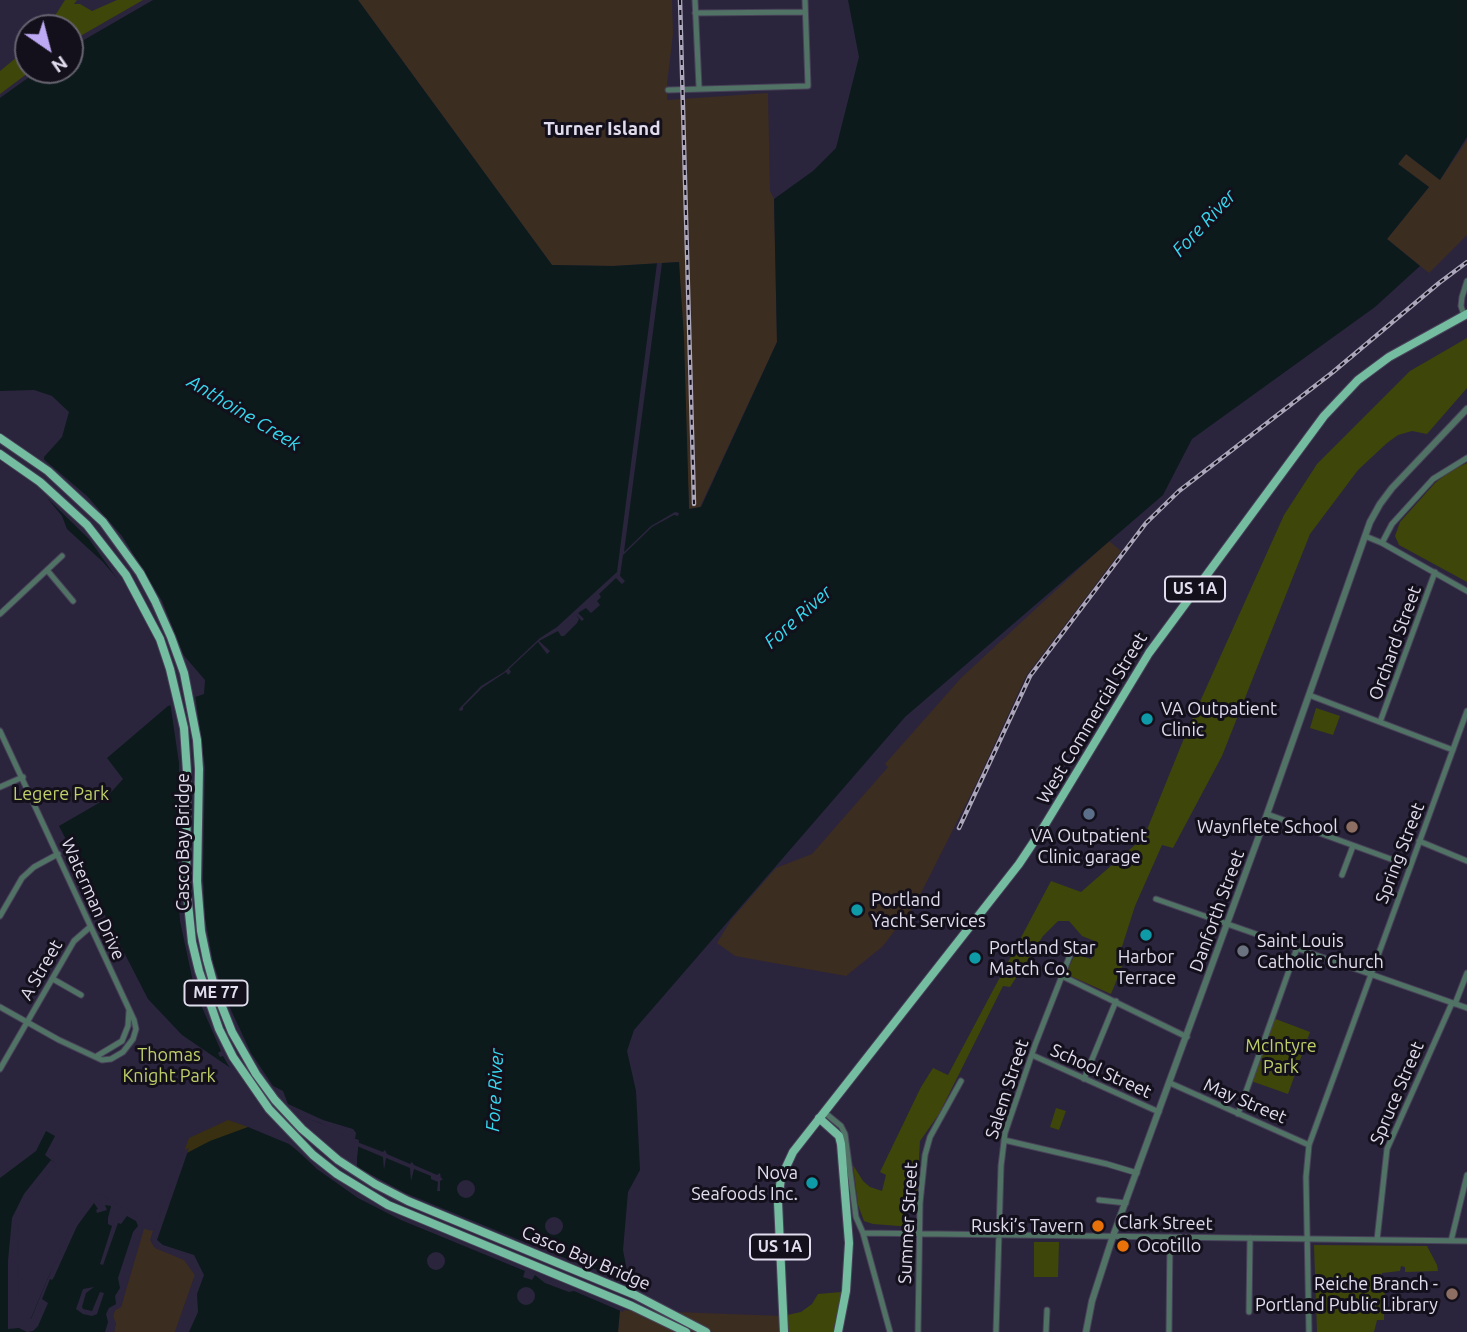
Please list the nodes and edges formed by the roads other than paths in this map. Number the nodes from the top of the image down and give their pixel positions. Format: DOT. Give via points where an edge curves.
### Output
graph roads {
  1 [pos="695,0"];
  2 [pos="805,0"];
  3 [pos="805,12"];
  4 [pos="695,13"];
  5 [pos="699,88"];
  6 [pos="668,90"];
  7 [pos="1467,281"];
  8 [pos="1466,315"];
  9 [pos="1467,409"];
  10 [pos="0,441"];
  11 [pos="2,455"];
  12 [pos="1467,458"];
  13 [pos="1365,536"];
  14 [pos="1382,542"];
  15 [pos="62,556"];
  16 [pos="47,570"];
  17 [pos="1435,572"];
  18 [pos="1467,591"];
  19 [pos="73,601"];
  20 [pos="0,614"];
  21 [pos="1309,695"];
  22 [pos="1467,711"];
  23 [pos="1380,722"];
  24 [pos="1464,729"];
  25 [pos="0,731"];
  26 [pos="1453,750"];
  27 [pos="23,777"];
  28 [pos="0,787"];
  29 [pos="1267,814"];
  30 [pos="1419,841"];
  31 [pos="1353,846"];
  32 [pos="58,854"];
  33 [pos="1467,861"];
  34 [pos="1410,866"];
  35 [pos="1342,875"];
  36 [pos="1156,899"];
  37 [pos="0,916"];
  38 [pos="1226,924"];
  39 [pos="90,926"];
  40 [pos="1074,945"];
  41 [pos="1297,948"];
  42 [pos="1467,973"];
  43 [pos="1371,975"];
  44 [pos="1062,976"];
  45 [pos="53,979"];
  46 [pos="81,995"];
  47 [pos="1116,1001"];
  48 [pos="1454,1004"];
  49 [pos="0,1007"];
  50 [pos="1467,1008"];
  51 [pos="27,1023"];
  52 [pos="1187,1037"];
  53 [pos="1032,1055"];
  54 [pos="0,1069"];
  55 [pos="1084,1079"];
  56 [pos="961,1081"];
  57 [pos="1170,1083"];
  58 [pos="1159,1112"];
  59 [pos="1238,1114"];
  60 [pos="822,1115"];
  61 [pos="1004,1140"];
  62 [pos="1309,1145"];
  63 [pos="1137,1173"];
  64 [pos="1467,1175"];
  65 [pos="1099,1200"];
  66 [pos="1126,1203"];
  67 [pos="863,1233"];
  68 [pos="919,1234"];
  69 [pos="999,1235"];
  70 [pos="1113,1236"];
  71 [pos="1170,1237"];
  72 [pos="1250,1238"];
  73 [pos="1308,1239"];
  74 [pos="1377,1240"];
  75 [pos="1451,1241"];
  76 [pos="1467,1241"];
  77 [pos="1047,1310"];
  78 [pos="1249,1312"];
  79 [pos="686,1332"];
  80 [pos="706,1332"];
  81 [pos="784,1332"];
  82 [pos="838,1332"];
  83 [pos="890,1332"];
  84 [pos="918,1332"];
  85 [pos="996,1332"];
  86 [pos="1046,1332"];
  87 [pos="1086,1332"];
  88 [pos="1169,1332"];
  89 [pos="1309,1332"];
  1 -- 4 [label="street"];
  2 -- 3 [label="street"];
  3 -- 4 [label="street"];
  3 -- 5 [label="street" via="808,86"];
  4 -- 5 [label="street"];
  5 -- 6 [label="street"];
  7 -- 8 [label="street" via="1461,306"];
  8 -- 60 [label="main road, West Commercial Street / US 1A" via="1388,357 1324,416 1149,653 1019,864"];
  9 -- 13 [label="street, Danforth Street" via="1385,496"];
  10 -- 80 [label="main road, Casco Bay Bridge / ME 77" via="48,471 103,522 140,573 171,637 184,673 197,740 198,900 206,960 232,1032 275,1100 338,1160 375,1184 635,1295"];
  11 -- 79 [label="main road, Casco Bay Bridge / ME 77" via="64,502 101,541 139,596 160,639 184,728 186,884 192,942 219,1029 269,1109 313,1155 388,1205"];
  12 -- 14 [label="street" via="1433,480 1392,524"];
  13 -- 14 [label="street"];
  13 -- 21 [label="street, Danforth Street"];
  14 -- 17 [label="street"];
  15 -- 16 [label="street"];
  16 -- 19 [label="street"];
  16 -- 20 [label="street"];
  17 -- 18 [label="street"];
  17 -- 23 [label="street, Orchard Street"];
  21 -- 23 [label="street"];
  21 -- 29 [label="street, Danforth Street"];
  22 -- 24 [label="street, Spring Street"];
  23 -- 26 [label="street"];
  24 -- 26 [label="street, Spring Street"];
  25 -- 27 [label="street, Waterman Drive"];
  26 -- 30 [label="street, Spring Street"];
  27 -- 28 [label="street"];
  27 -- 32 [label="street, Waterman Drive"];
  29 -- 31 [label="street"];
  29 -- 38 [label="street, Danforth Street"];
  30 -- 33 [label="street"];
  30 -- 34 [label="street, Spring Street"];
  31 -- 34 [label="street"];
  31 -- 35 [label="street"];
  32 -- 37 [label="street" via="22,878"];
  32 -- 39 [label="street, Waterman Drive"];
  34 -- 43 [label="street, Spring Street"];
  36 -- 38 [label="street"];
  38 -- 41 [label="street"];
  38 -- 52 [label="street, Danforth Street"];
  39 -- 45 [label="street, A Street" via="77,937"];
  39 -- 51 [label="street, Waterman Drive" via="129,1011 122,1041 97,1056"];
  40 -- 44 [label="street, Salem Street"];
  41 -- 43 [label="street"];
  41 -- 59 [label="street"];
  42 -- 48 [label="street, Spruce Street"];
  43 -- 48 [label="street"];
  43 -- 62 [label="street, Spring Street"];
  44 -- 47 [label="street"];
  44 -- 53 [label="street, Salem Street"];
  45 -- 46 [label="street"];
  45 -- 51 [label="street, A Street"];
  47 -- 52 [label="street"];
  47 -- 55 [label="street"];
  48 -- 50 [label="street"];
  48 -- 74 [label="street, Spruce Street" via="1387,1150"];
  49 -- 51 [label="street"];
  51 -- 54 [label="street, A Street"];
  52 -- 57 [label="street, Danforth Street"];
  53 -- 55 [label="street, School Street"];
  53 -- 61 [label="street, Salem Street"];
  55 -- 58 [label="street, School Street"];
  56 -- 68 [label="street, Summer Street" via="925,1155"];
  57 -- 58 [label="street, Danforth Street"];
  57 -- 59 [label="street, May Street"];
  58 -- 63 [label="street, Danforth Street"];
  59 -- 62 [label="street, May Street"];
  60 -- 67 [label="street" via="840,1125 845,1134 856,1217"];
  60 -- 81 [label="main road, West Commercial Street / US 1A" via="793,1152 781,1178"];
  60 -- 82 [label="main road" via="841,1144 849,1243"];
  61 -- 63 [label="street"];
  61 -- 69 [label="street, Salem Street"];
  62 -- 73 [label="street, Spring Street"];
  63 -- 66 [label="street, Danforth Street"];
  64 -- 75 [label="street"];
  65 -- 66 [label="street"];
  66 -- 70 [label="street, Danforth Street"];
  67 -- 68 [label="street, Clark Street"];
  67 -- 83 [label="street"];
  68 -- 69 [label="street, Clark Street"];
  68 -- 84 [label="street, Summer Street"];
  69 -- 70 [label="street, Clark Street"];
  69 -- 85 [label="street, Salem Street"];
  70 -- 71 [label="street, Clark Street"];
  70 -- 87 [label="street, Danforth Street"];
  71 -- 72 [label="street, Clark Street"];
  71 -- 88 [label="street"];
  72 -- 73 [label="street, Clark Street"];
  72 -- 78 [label="street"];
  73 -- 74 [label="street, Clark Street"];
  73 -- 89 [label="street, Spring Street"];
  74 -- 75 [label="street, Clark Street"];
  75 -- 76 [label="street, Clark Street"];
  77 -- 86 [label="street"];
}
